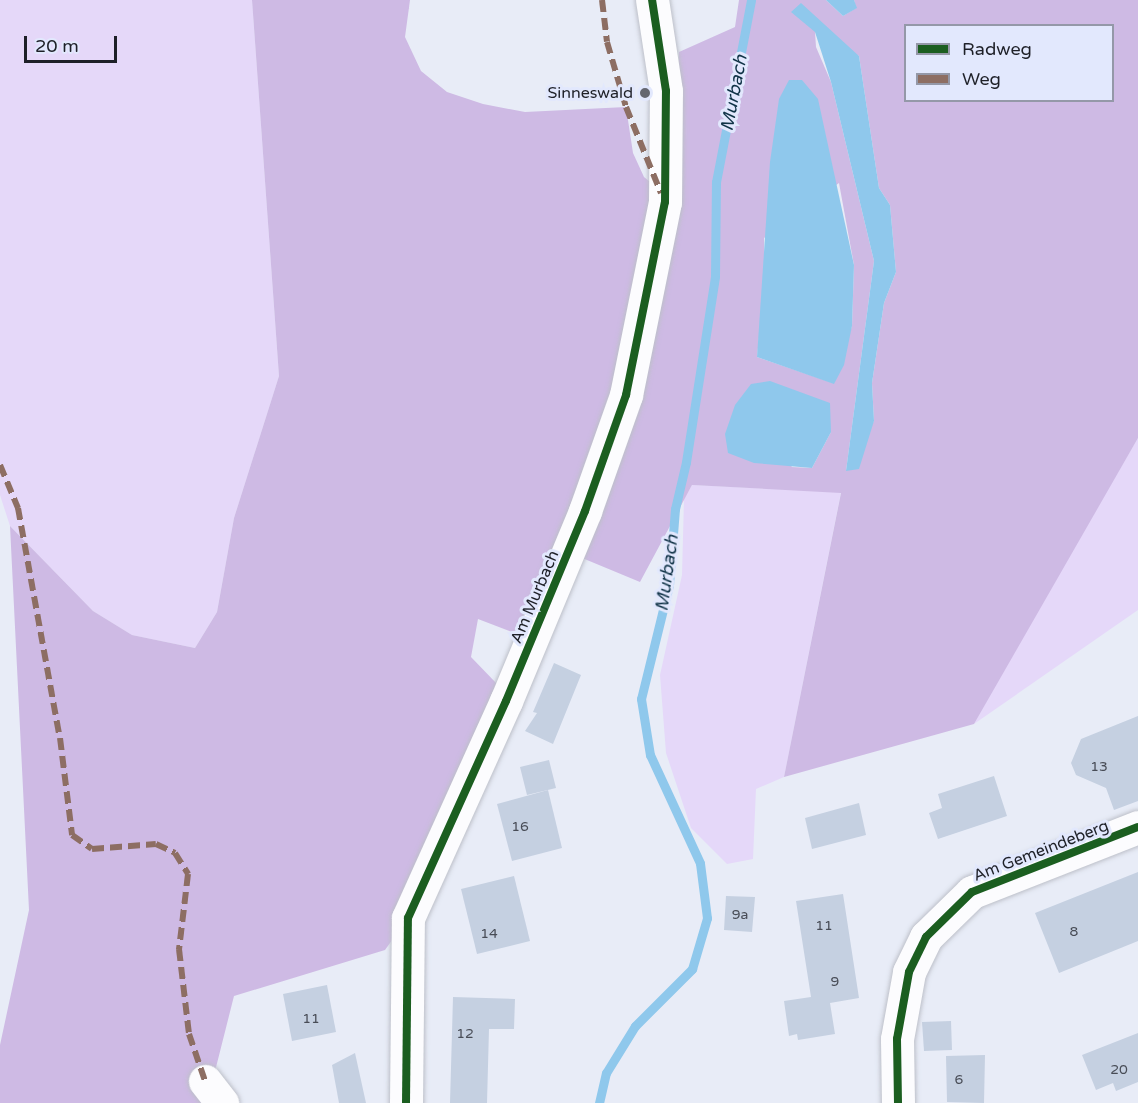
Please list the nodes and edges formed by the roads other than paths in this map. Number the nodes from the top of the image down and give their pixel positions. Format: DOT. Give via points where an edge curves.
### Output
graph roads {
  1 [pos="652,0"];
  2 [pos="1138,827"];
  3 [pos="406,1103"];
  4 [pos="898,1103"];
  1 -- 3 [label="street, Am Murbach" via="666,90 665,202 626,395 585,511 506,701 408,918"];
  2 -- 4 [label="street, Am Gemeindeberg" via="972,892 926,937 909,972 897,1040"];
}
